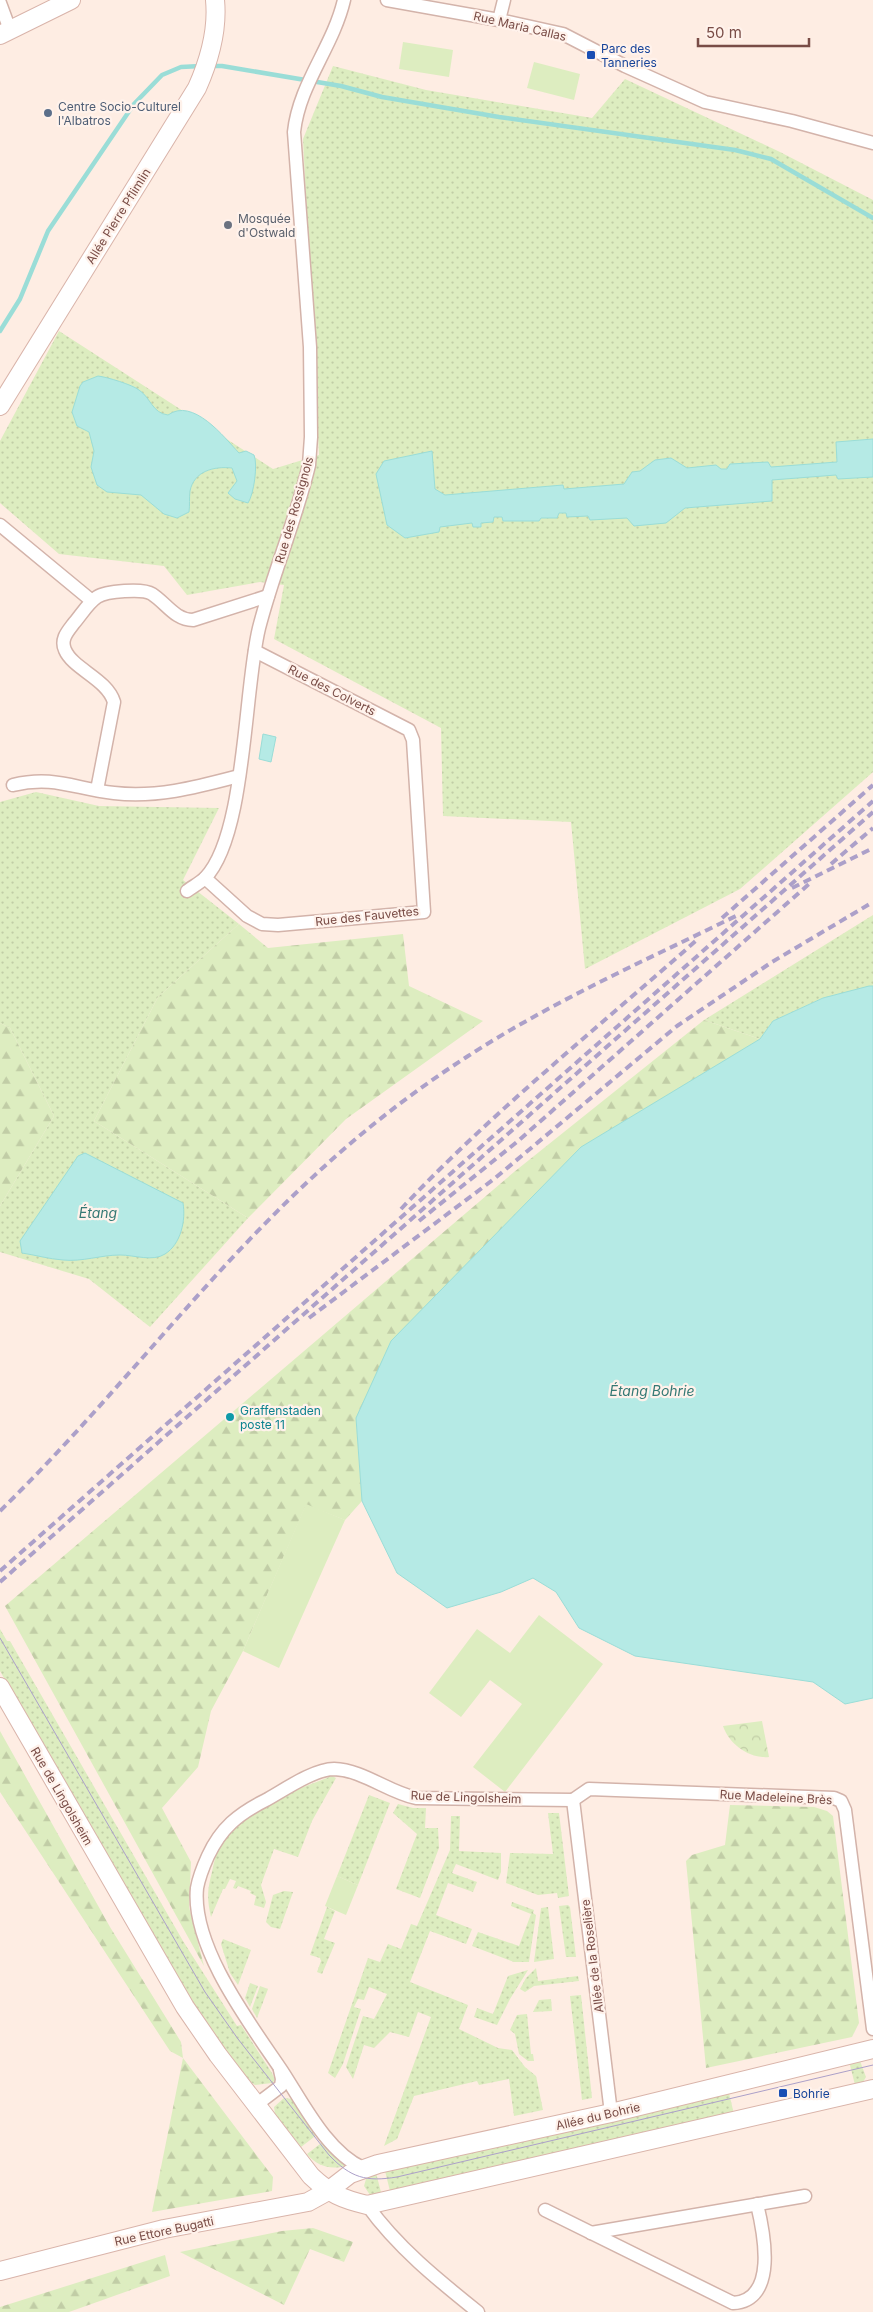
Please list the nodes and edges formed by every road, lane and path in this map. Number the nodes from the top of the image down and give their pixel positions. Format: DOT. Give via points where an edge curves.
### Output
graph roads {
  1 [pos="71,0"];
  2 [pos="215,0"];
  3 [pos="230,0"];
  4 [pos="344,0"];
  5 [pos="388,0"];
  6 [pos="504,0"];
  7 [pos="0,3"];
  8 [pos="217,18"];
  9 [pos="499,20"];
  10 [pos="5,32"];
  11 [pos="873,143"];
  12 [pos="0,406"];
  13 [pos="0,525"];
  14 [pos="268,596"];
  15 [pos="92,602"];
  16 [pos="254,651"];
  17 [pos="409,730"];
  18 [pos="239,776"];
  19 [pos="13,785"];
  20 [pos="97,790"];
  21 [pos="205,878"];
  22 [pos="186,891"];
  23 [pos="0,1687"];
  24 [pos="573,1800"];
  25 [pos="873,2028"];
  26 [pos="873,2049"];
  27 [pos="278,2066"];
  28 [pos="873,2089"];
  29 [pos="256,2105"];
  30 [pos="611,2113"];
  31 [pos="363,2168"];
  32 [pos="328,2192"];
  33 [pos="805,2196"];
  34 [pos="757,2204"];
  35 [pos="367,2205"];
  36 [pos="545,2210"];
  37 [pos="591,2233"];
  38 [pos="0,2271"];
  39 [pos="478,2312"];
  1 -- 10 [label="main road"];
  2 -- 8 [label="main road, Allée Pierre Pflimlin"];
  3 -- 8 [label="main road, Allée Pierre Pflimlin"];
  4 -- 14 [label="street, Rue des Rossignols" via="298,110 294,132 310,347 311,452"];
  5 -- 9 [label="street, Rue Maria Callas"];
  6 -- 9 [label="street"];
  7 -- 10 [label="street"];
  8 -- 12 [label="main road, Allée Pierre Pflimlin" via="197,88"];
  9 -- 11 [label="street, Rue Maria Callas" via="563,34 705,102"];
  13 -- 15 [label="street"];
  14 -- 15 [label="street" via="193,620 181,618 144,590 103,594"];
  14 -- 16 [label="street, Rue des Rossignols"];
  15 -- 20 [label="street" via="66,633 63,643 67,654 108,690 114,702"];
  16 -- 17 [label="street, Rue des Colverts"];
  16 -- 18 [label="street, Rue des Rossignols"];
  17 -- 21 [label="street, Rue des Fauvettes" via="413,740 424,912 262,924 247,916"];
  18 -- 20 [label="street" via="163,793"];
  18 -- 21 [label="street, Rue des Rossignols" via="230,828"];
  19 -- 20 [label="street" via="48,780"];
  21 -- 22 [label="street, Rue des Rossignols"];
  23 -- 29 [label="main road, Rue de Lingolsheim" via="185,2007"];
  24 -- 25 [label="street, Rue Madeleine Brès" via="588,1789 834,1798 841,1801 845,1810"];
  24 -- 27 [label="street, Rue de Lingolsheim" via="416,1798 354,1773 332,1769 315,1774 257,1804 228,1824 202,1869 197,1888 198,1909 206,1940 227,1988"];
  24 -- 30 [label="street, Allée de la Roselière"];
  26 -- 30 [label="main road, Allée du Bohrie"];
  27 -- 29 [label="street" via="281,2086"];
  27 -- 31 [label="street, Rue de Lingolsheim" via="336,2150"];
  28 -- 35 [label="main road"];
  29 -- 32 [label="main road, Rue de Lingolsheim" via="311,2176"];
  30 -- 31 [label="main road, Allée du Bohrie"];
  31 -- 32 [label="main road, Allée du Bohrie"];
  32 -- 35 [label="main road"];
  32 -- 38 [label="main road, Rue Ettore Bugatti" via="308,2202 164,2229"];
  33 -- 34 [label="street"];
  34 -- 37 [label="street"];
  34 -- 37 [label="street" via="764,2236 763,2278 751,2299 739,2303 722,2299"];
  35 -- 39 [label="street" via="404,2248"];
  36 -- 37 [label="street"];
}
